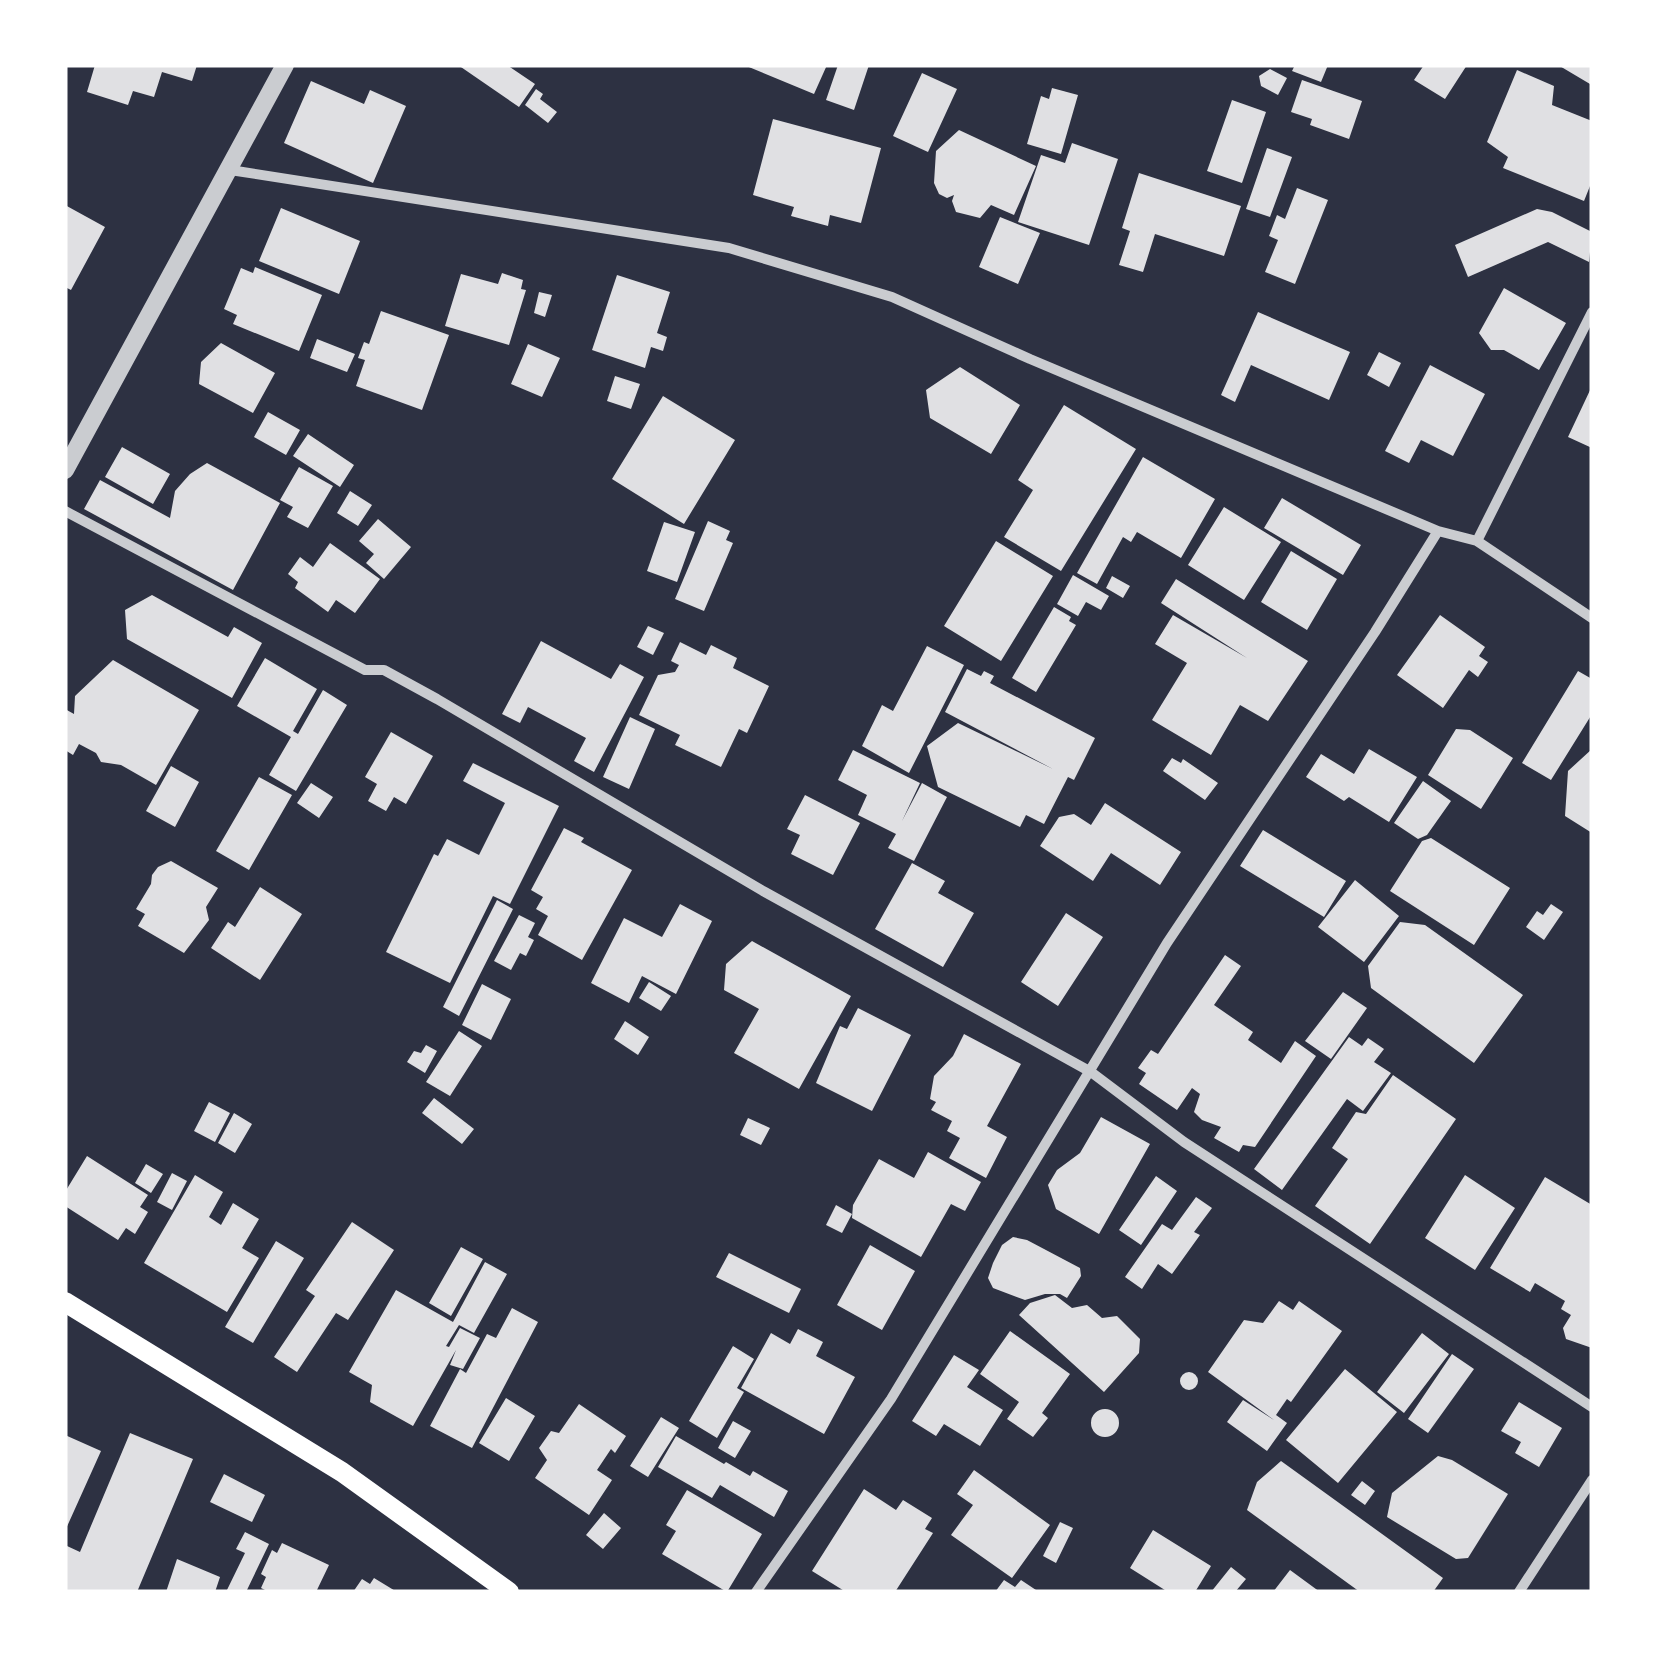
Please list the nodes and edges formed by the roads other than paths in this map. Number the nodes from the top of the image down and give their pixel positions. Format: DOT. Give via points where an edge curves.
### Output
graph roads {
  1 [pos="285,65"];
  2 [pos="230,170"];
  3 [pos="1592,312"];
  4 [pos="65,470"];
  5 [pos="65,511"];
  6 [pos="1438,530"];
  7 [pos="1477,541"];
  8 [pos="1592,618"];
  9 [pos="1092,1072"];
  10 [pos="65,1302"];
  11 [pos="1592,1406"];
  12 [pos="1592,1480"];
  13 [pos="510,1592"];
  14 [pos="756,1592"];
  15 [pos="1519,1592"];
  1 -- 2 [label="street"];
  2 -- 4 [label="street"];
  2 -- 6 [label="street" via="729,248 892,297"];
  3 -- 7 [label="street"];
  5 -- 9 [label="street" via="365,670 384,670 763,891"];
  6 -- 7 [label="street"];
  6 -- 9 [label="street" via="1167,943"];
  7 -- 8 [label="street"];
  9 -- 11 [label="street" via="1184,1142"];
  9 -- 14 [label="street" via="890,1398"];
  10 -- 13 [label="main road" via="342,1472"];
  12 -- 15 [label="street"];
}
